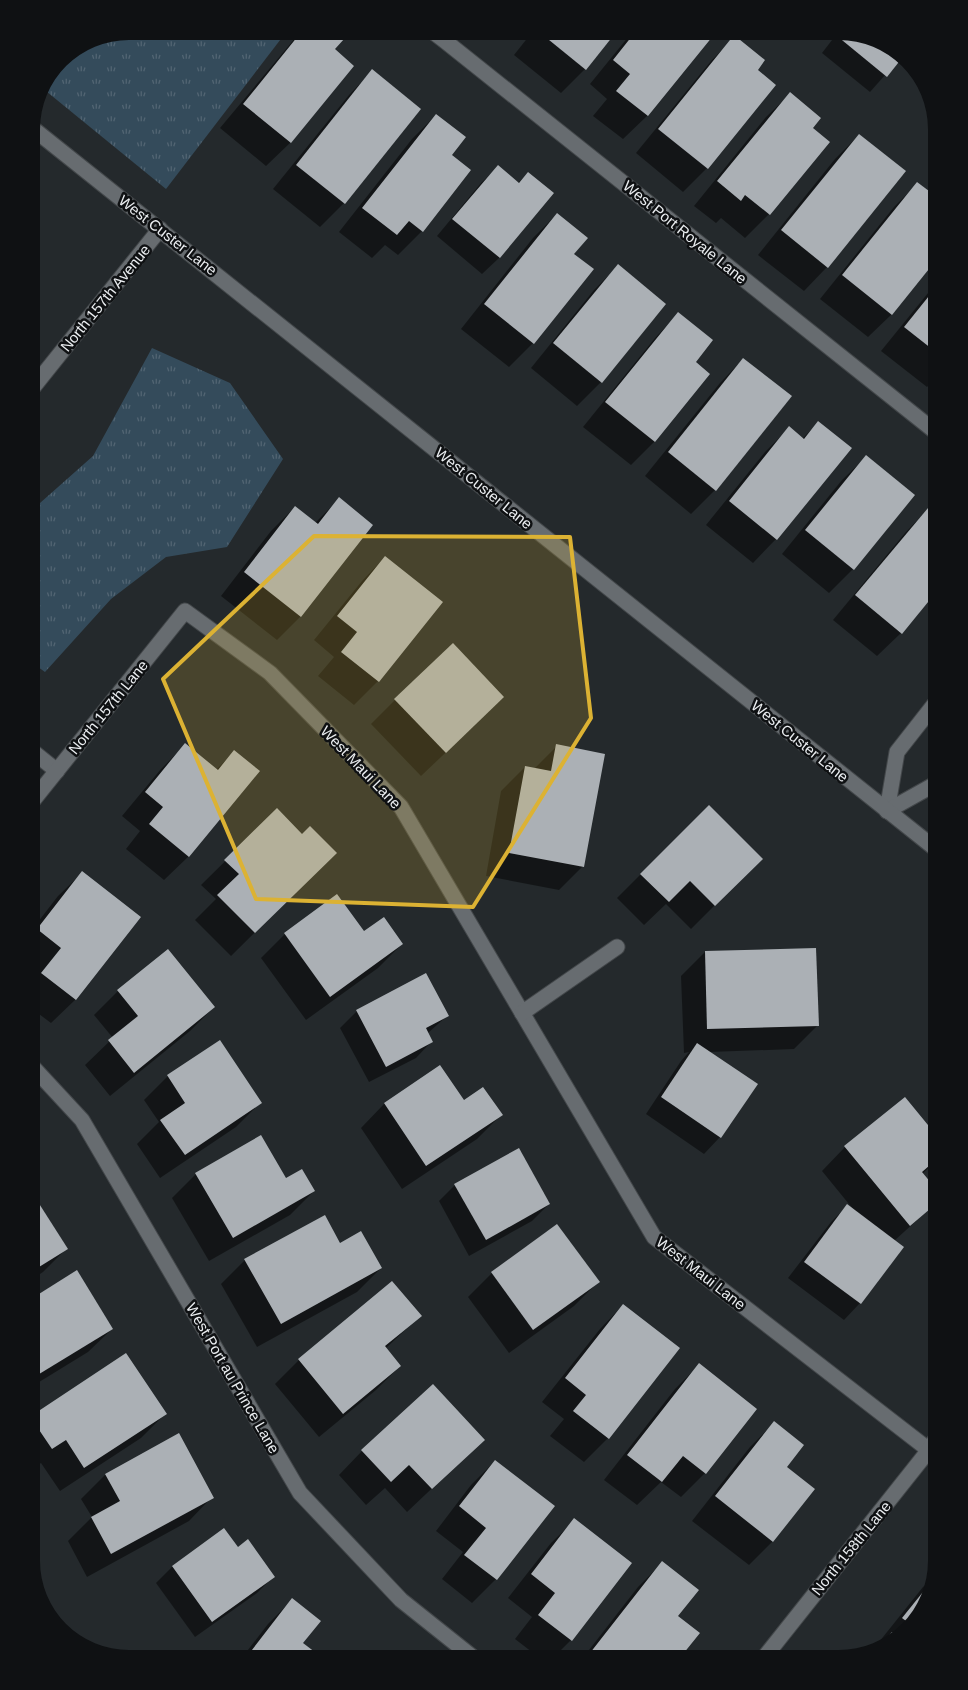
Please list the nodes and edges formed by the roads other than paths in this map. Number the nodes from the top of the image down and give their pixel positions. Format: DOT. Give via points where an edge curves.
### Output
graph roads {
  1 [pos="445,40"];
  2 [pos="40,133"];
  3 [pos="160,229"];
  4 [pos="40,379"];
  5 [pos="928,426"];
  6 [pos="185,611"];
  7 [pos="928,712"];
  8 [pos="40,757"];
  9 [pos="57,771"];
  10 [pos="928,788"];
  11 [pos="40,792"];
  12 [pos="887,810"];
  13 [pos="928,843"];
  14 [pos="618,946"];
  15 [pos="522,1013"];
  16 [pos="40,1075"];
  17 [pos="928,1440"];
  18 [pos="928,1450"];
  19 [pos="464,1650"];
  20 [pos="770,1650"];
  1 -- 5 [label="street, West Port Royale Lane"];
  2 -- 3 [label="street, West Custer Lane"];
  3 -- 4 [label="street, North 157th Avenue"];
  3 -- 12 [label="street, West Custer Lane"];
  6 -- 9 [label="street, North 157th Lane"];
  6 -- 15 [label="street, West Maui Lane" via="270,673 401,807"];
  7 -- 12 [label="street" via="897,752"];
  8 -- 9 [label="street"];
  9 -- 11 [label="street, North 157th Lane"];
  10 -- 12 [label="street"];
  12 -- 13 [label="street, West Custer Lane"];
  14 -- 15 [label="street"];
  15 -- 17 [label="street, West Maui Lane" via="654,1237"];
  16 -- 19 [label="street, West Port au Prince Lane" via="82,1120 300,1493 402,1600"];
  18 -- 20 [label="street, North 158th Lane"];
}
